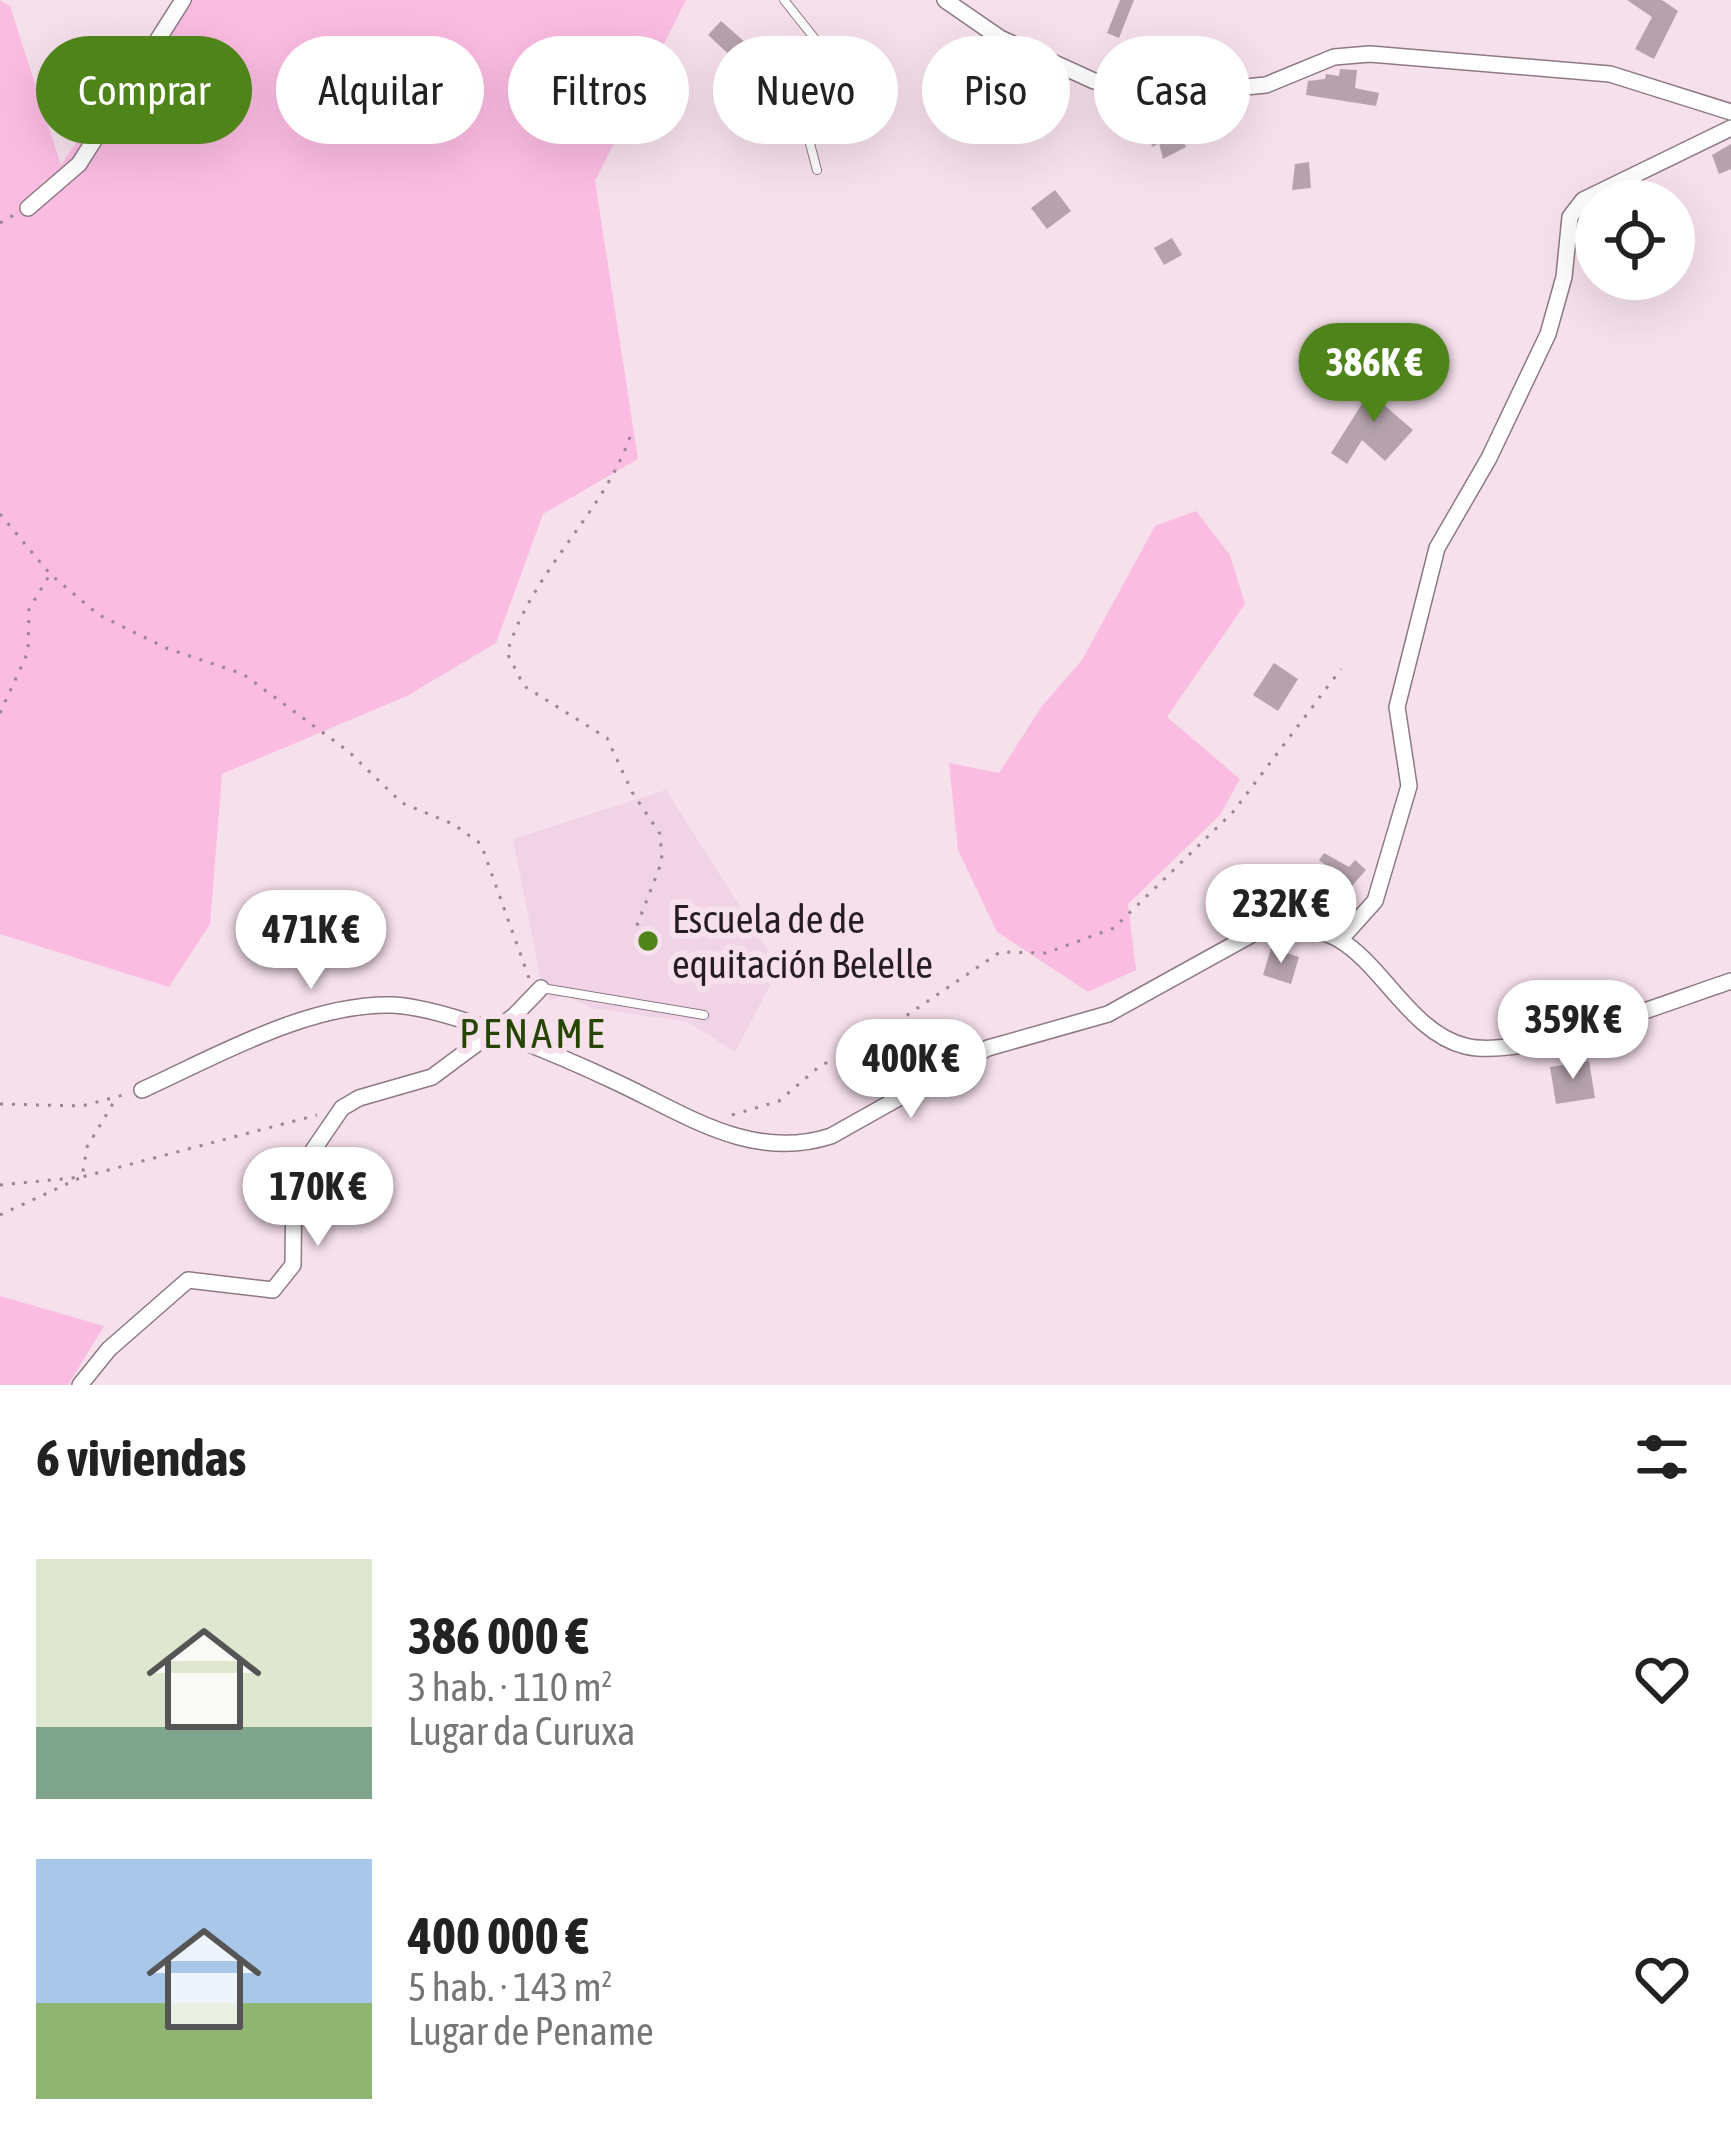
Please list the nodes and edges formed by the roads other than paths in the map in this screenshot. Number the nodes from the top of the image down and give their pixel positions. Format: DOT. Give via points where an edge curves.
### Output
graph roads {
  1 [pos="183,0"];
  2 [pos="784,0"];
  3 [pos="945,0"];
  4 [pos="1731,112"];
  5 [pos="1731,128"];
  6 [pos="817,170"];
  7 [pos="28,208"];
  8 [pos="1340,940"];
  9 [pos="1731,982"];
  10 [pos="537,993"];
  11 [pos="704,1015"];
  12 [pos="491,1033"];
  13 [pos="142,1090"];
  14 [pos="80,1385"];
  1 -- 7 [label="street" via="79,164"];
  2 -- 6 [label="lane" via="823,49 831,75 809,140"];
  3 -- 4 [label="street" via="1000,38 1094,81 1204,91 1266,86 1334,57 1370,54 1610,74"];
  5 -- 8 [label="street" via="1583,200 1570,217 1548,334 1437,548 1397,707 1409,786 1376,901"];
  8 -- 9 [label="street" via="1431,1027 1465,1046 1526,1045"];
  8 -- 12 [label="street" via="1269,925 1108,1014 988,1048 807,1144 736,1140"];
  10 -- 11 [label="lane"];
  10 -- 12 [label="street"];
  12 -- 13 [label="street" via="418,1010 356,1008 314,1017"];
  12 -- 14 [label="street" via="432,1077 342,1108 294,1178 287,1278 272,1290 188,1280"];
}
